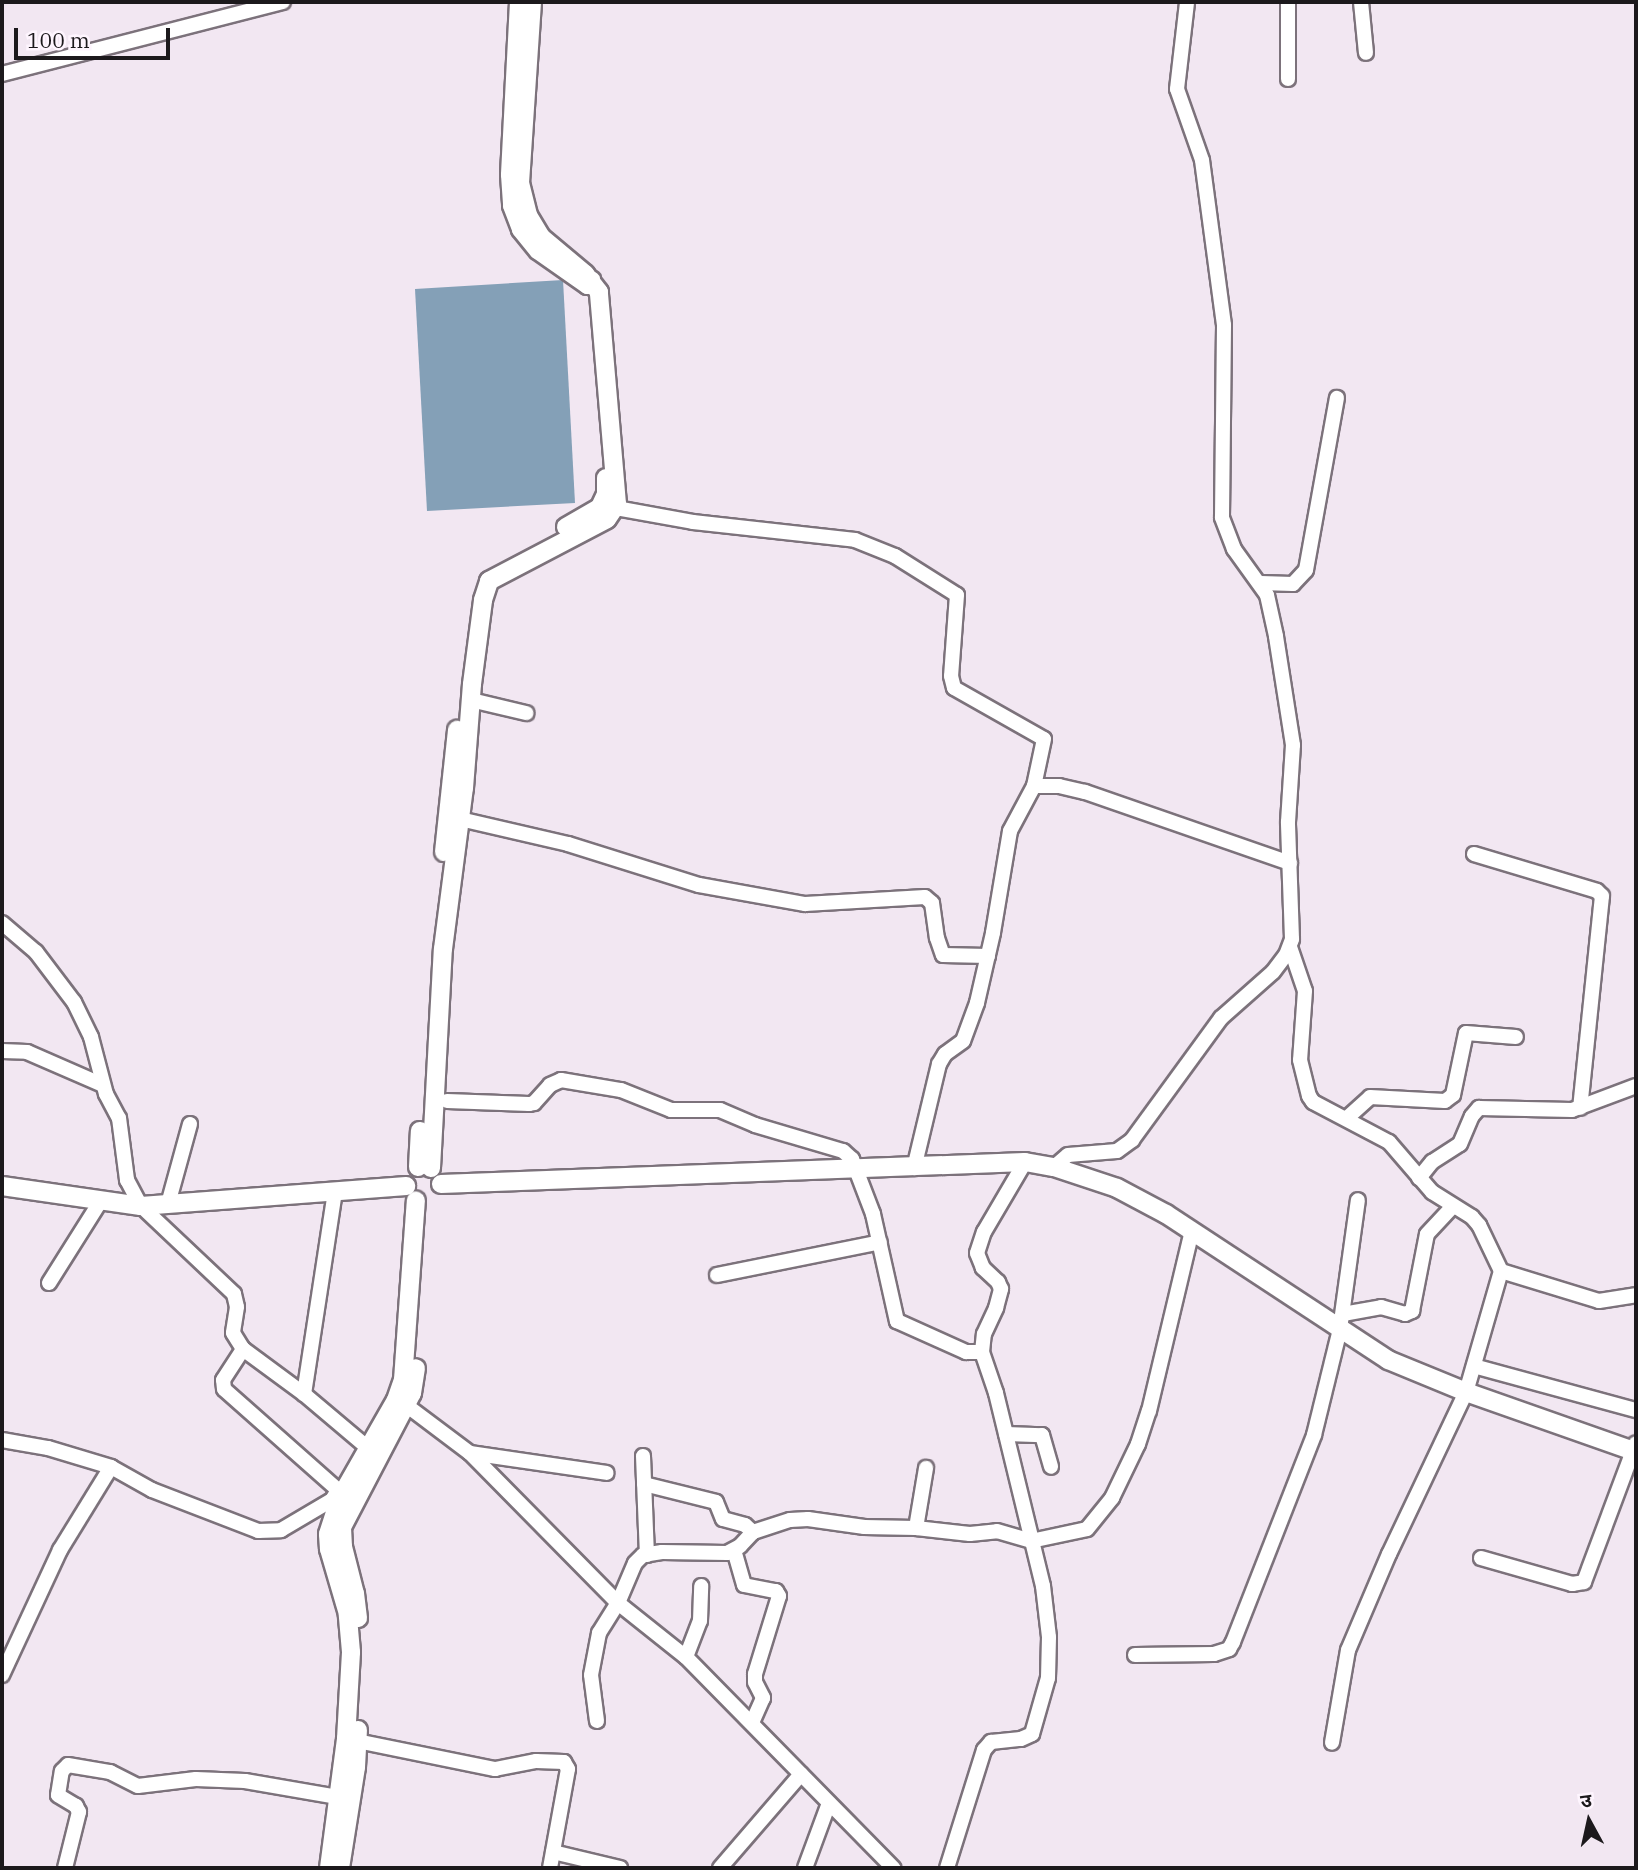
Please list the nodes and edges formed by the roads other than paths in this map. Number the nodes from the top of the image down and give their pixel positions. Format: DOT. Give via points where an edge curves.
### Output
graph roads {
  1 [pos="284,2"];
  2 [pos="517,2"];
  3 [pos="523,2"];
  4 [pos="534,2"];
  5 [pos="1187,2"];
  6 [pos="1288,2"];
  7 [pos="1361,2"];
  8 [pos="1366,53"];
  9 [pos="2,74"];
  10 [pos="1288,79"];
  11 [pos="587,281"];
  12 [pos="1337,398"];
  13 [pos="616,508"];
  14 [pos="1261,583"];
  15 [pos="471,700"];
  16 [pos="526,713"];
  17 [pos="1034,786"];
  18 [pos="460,819"];
  19 [pos="1474,854"];
  20 [pos="1290,863"];
  21 [pos="2,923"];
  22 [pos="22,940"];
  23 [pos="2,943"];
  24 [pos="1290,947"];
  25 [pos="988,956"];
  26 [pos="1516,1037"];
  27 [pos="2,1051"];
  28 [pos="103,1086"];
  29 [pos="1636,1086"];
  30 [pos="447,1101"];
  31 [pos="1580,1108"];
  32 [pos="1347,1118"];
  33 [pos="190,1124"];
  34 [pos="1025,1162"];
  35 [pos="424,1167"];
  36 [pos="1054,1167"];
  37 [pos="914,1168"];
  38 [pos="857,1171"];
  39 [pos="1419,1178"];
  40 [pos="441,1184"];
  41 [pos="2,1186"];
  42 [pos="335,1191"];
  43 [pos="416,1195"];
  44 [pos="1358,1200"];
  45 [pos="100,1202"];
  46 [pos="168,1204"];
  47 [pos="141,1206"];
  48 [pos="1453,1206"];
  49 [pos="1192,1230"];
  50 [pos="880,1242"];
  51 [pos="1501,1271"];
  52 [pos="717,1275"];
  53 [pos="49,1283"];
  54 [pos="1636,1295"];
  55 [pos="1342,1322"];
  56 [pos="243,1349"];
  57 [pos="982,1352"];
  58 [pos="1474,1366"];
  59 [pos="1466,1392"];
  60 [pos="304,1394"];
  61 [pos="406,1405"];
  62 [pos="1636,1410"];
  63 [pos="1006,1434"];
  64 [pos="2,1440"];
  65 [pos="368,1448"];
  66 [pos="1635,1448"];
  67 [pos="470,1453"];
  68 [pos="643,1456"];
  69 [pos="111,1467"];
  70 [pos="1051,1467"];
  71 [pos="926,1468"];
  72 [pos="607,1473"];
  73 [pos="644,1484"];
  74 [pos="916,1528"];
  75 [pos="753,1532"];
  76 [pos="1031,1541"];
  77 [pos="734,1550"];
  78 [pos="647,1555"];
  79 [pos="1481,1558"];
  80 [pos="701,1586"];
  81 [pos="618,1603"];
  82 [pos="1135,1655"];
  83 [pos="686,1657"];
  84 [pos="2,1675"];
  85 [pos="597,1721"];
  86 [pos="752,1723"];
  87 [pos="357,1741"];
  88 [pos="1332,1743"];
  89 [pos="801,1774"];
  90 [pos="338,1797"];
  91 [pos="829,1803"];
  92 [pos="553,1853"];
  93 [pos="65,1868"];
  94 [pos="329,1868"];
  95 [pos="340,1868"];
  96 [pos="550,1868"];
  97 [pos="620,1868"];
  98 [pos="720,1868"];
  99 [pos="805,1868"];
  100 [pos="893,1868"];
  101 [pos="947,1868"];
  1 -- 9 [label="street"];
  2 -- 11 [label="street" via="510,206 519,230 537,252"];
  3 -- 11 [label="main road" via="515,199 531,237"];
  4 -- 11 [label="main road" via="520,183 528,215 541,237"];
  5 -- 14 [label="street" via="1177,89 1202,160 1224,325 1222,517 1234,550"];
  6 -- 10 [label="street"];
  7 -- 8 [label="street"];
  11 -- 13 [label="main road" via="600,292"];
  11 -- 35 [label="main road" via="594,312 606,494 597,510 494,565 480,576 472,595 431,956"];
  12 -- 14 [label="street" via="1306,570 1293,584"];
  13 -- 15 [label="main road" via="607,519 489,581"];
  13 -- 17 [label="street" via="692,522 855,540 895,556 953,591 958,604 952,683 962,695 1040,734 1044,743"];
  14 -- 20 [label="street" via="1270,607 1293,745"];
  15 -- 16 [label="street"];
  15 -- 18 [label="main road"];
  17 -- 20 [label="street" via="1085,792"];
  17 -- 25 [label="street" via="1010,831"];
  18 -- 25 [label="street" via="568,844 699,885 792,902 925,897 932,903 943,955"];
  18 -- 35 [label="main road" via="443,949"];
  19 -- 31 [label="street" via="1602,896"];
  20 -- 24 [label="street"];
  21 -- 22 [label="street"];
  22 -- 23 [label="street"];
  22 -- 28 [label="street" via="54,971 74,1002 91,1037"];
  24 -- 32 [label="street" via="1306,998 1300,1060 1306,1089 1313,1102"];
  24 -- 36 [label="street" via="1273,972 1221,1018 1125,1147 1109,1153 1068,1155"];
  25 -- 37 [label="street" via="963,1041 939,1064"];
  26 -- 32 [label="street" via="1466,1033 1453,1095 1445,1101 1370,1097"];
  27 -- 28 [label="street" via="27,1052"];
  28 -- 47 [label="street" via="119,1118 127,1180"];
  29 -- 31 [label="street"];
  30 -- 38 [label="street" via="529,1104 555,1081 583,1083 621,1090 671,1110 720,1110 843,1151"];
  31 -- 39 [label="street" via="1479,1108 1460,1144 1432,1162"];
  32 -- 39 [label="street" via="1390,1142"];
  33 -- 46 [label="street"];
  34 -- 36 [label="main road"];
  34 -- 37 [label="main road"];
  34 -- 57 [label="street" via="978,1244 979,1261 1001,1289"];
  35 -- 40 [label="main road"];
  35 -- 43 [label="main road" via="408,1175"];
  36 -- 49 [label="main road" via="1117,1188"];
  37 -- 38 [label="main road"];
  38 -- 40 [label="main road"];
  38 -- 50 [label="street"];
  39 -- 48 [label="street"];
  40 -- 43 [label="main road" via="436,1196"];
  41 -- 45 [label="main road"];
  42 -- 43 [label="main road"];
  42 -- 46 [label="main road"];
  42 -- 60 [label="street"];
  43 -- 61 [label="main road" via="420,1346"];
  43 -- 65 [label="main road" via="403,1380"];
  44 -- 55 [label="street"];
  45 -- 47 [label="main road"];
  45 -- 53 [label="street"];
  46 -- 47 [label="main road"];
  47 -- 56 [label="street" via="234,1294 233,1333"];
  48 -- 51 [label="street" via="1479,1225"];
  48 -- 55 [label="street" via="1427,1234 1412,1311 1405,1314 1381,1307"];
  49 -- 55 [label="main road"];
  49 -- 76 [label="street" via="1149,1411 1112,1498 1087,1529"];
  50 -- 52 [label="street"];
  50 -- 57 [label="street" via="897,1321 965,1352"];
  51 -- 54 [label="street" via="1599,1301"];
  51 -- 58 [label="street"];
  55 -- 59 [label="main road" via="1388,1360"];
  55 -- 82 [label="street" via="1314,1435 1229,1649 1214,1654"];
  56 -- 60 [label="street"];
  56 -- 69 [label="street" via="223,1380 224,1389 337,1487 337,1496 281,1530 267,1532 152,1490"];
  57 -- 63 [label="street"];
  58 -- 59 [label="street"];
  58 -- 62 [label="street"];
  59 -- 66 [label="main road"];
  59 -- 88 [label="street" via="1363,1609 1348,1650"];
  60 -- 65 [label="street"];
  61 -- 67 [label="street"];
  61 -- 87 [label="main road" via="342,1527 361,1652"];
  63 -- 70 [label="street" via="1042,1435"];
  63 -- 76 [label="street"];
  64 -- 69 [label="street"];
  65 -- 90 [label="main road" via="340,1498 328,1534 351,1630"];
  66 -- 79 [label="street" via="1584,1582 1572,1584"];
  67 -- 72 [label="street"];
  67 -- 81 [label="street"];
  68 -- 73 [label="street"];
  69 -- 84 [label="street" via="60,1550"];
  71 -- 74 [label="street"];
  73 -- 75 [label="street" via="716,1502 723,1519"];
  73 -- 78 [label="street"];
  74 -- 75 [label="street" via="808,1519"];
  74 -- 76 [label="street" via="970,1534 997,1531"];
  75 -- 77 [label="street"];
  76 -- 101 [label="street" via="1043,1586 1050,1654 1038,1722 1032,1734 991,1742 984,1751"];
  77 -- 78 [label="street"];
  77 -- 86 [label="street" via="744,1585 776,1591 779,1596 755,1674 763,1699"];
  78 -- 81 [label="street" via="635,1563"];
  80 -- 83 [label="street" via="700,1621"];
  81 -- 83 [label="street"];
  81 -- 85 [label="street" via="603,1625 592,1665"];
  83 -- 86 [label="street"];
  86 -- 89 [label="street"];
  87 -- 92 [label="street" via="495,1769 536,1761 564,1762 568,1769"];
  87 -- 95 [label="main road"];
  89 -- 91 [label="street"];
  89 -- 98 [label="street"];
  90 -- 93 [label="street" via="245,1781 196,1779 138,1786 110,1772 68,1765 62,1771 58,1795 79,1812"];
  90 -- 94 [label="main road"];
  91 -- 99 [label="street"];
  91 -- 100 [label="street"];
  92 -- 96 [label="street"];
  92 -- 97 [label="street"];
}
